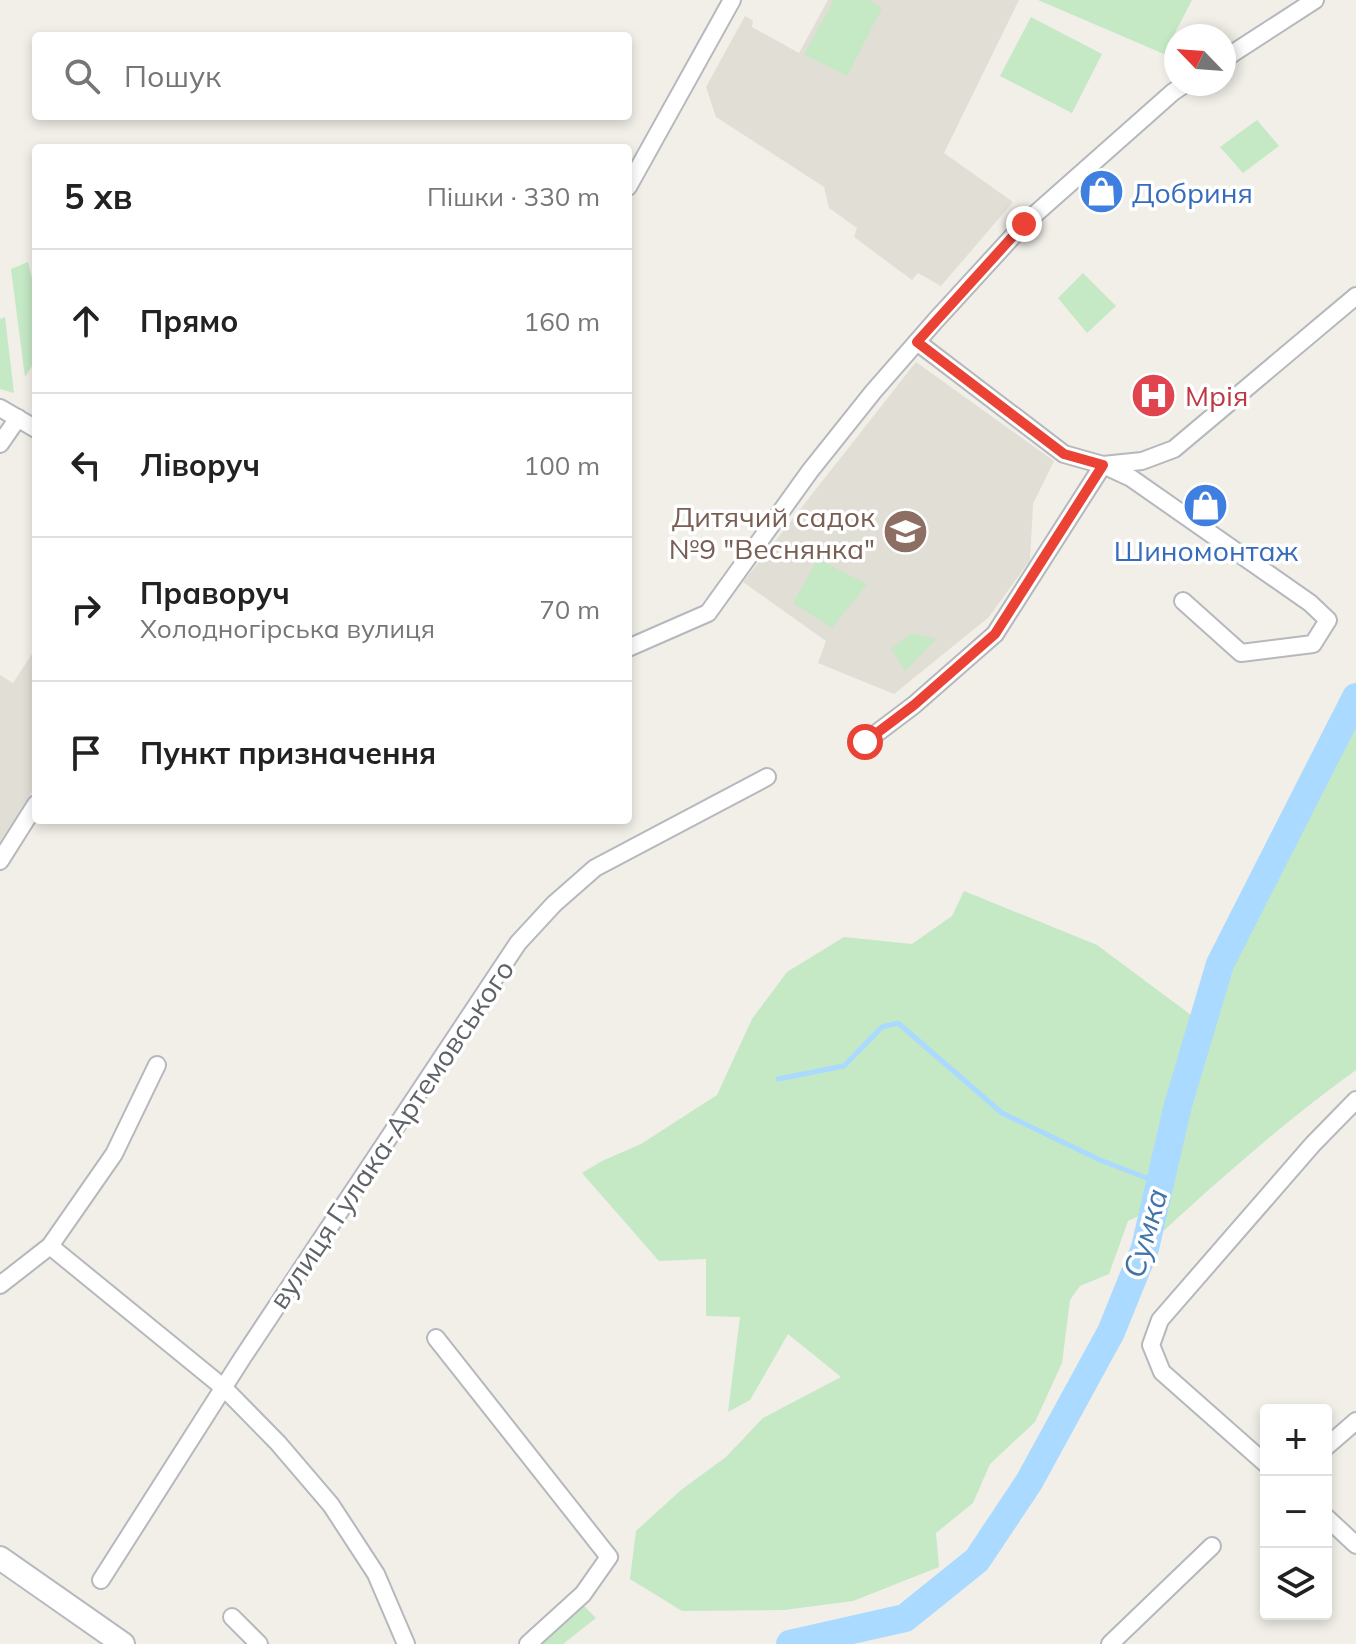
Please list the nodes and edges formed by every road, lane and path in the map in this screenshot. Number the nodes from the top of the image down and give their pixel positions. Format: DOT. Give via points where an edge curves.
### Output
graph roads {
  1 [pos="732,0"];
  2 [pos="1315,0"];
  3 [pos="1236,51"];
  4 [pos="1169,96"];
  5 [pos="632,180"];
  6 [pos="1356,296"];
  7 [pos="917,342"];
  8 [pos="0,408"];
  9 [pos="18,418"];
  10 [pos="32,427"];
  11 [pos="0,444"];
  12 [pos="1103,465"];
  13 [pos="1183,601"];
  14 [pos="632,646"];
  15 [pos="865,742"];
  16 [pos="767,777"];
  17 [pos="32,810"];
  18 [pos="0,861"];
  19 [pos="157,1065"];
  20 [pos="1356,1100"];
  21 [pos="50,1246"];
  22 [pos="0,1285"];
  23 [pos="436,1338"];
  24 [pos="224,1388"];
  25 [pos="1356,1421"];
  26 [pos="1332,1442"];
  27 [pos="1260,1459"];
  28 [pos="1332,1523"];
  29 [pos="1356,1545"];
  30 [pos="1212,1546"];
  31 [pos="0,1558"];
  32 [pos="101,1580"];
  33 [pos="232,1617"];
  34 [pos="123,1644"];
  35 [pos="259,1644"];
  36 [pos="406,1644"];
  37 [pos="528,1644"];
  38 [pos="1110,1644"];
  1 -- 5 [label="street"];
  2 -- 3 [label="street"];
  4 -- 7 [label="street" via="1024,224"];
  6 -- 12 [label="street" via="1174,449 1142,461"];
  7 -- 12 [label="street" via="1064,454"];
  7 -- 14 [label="street" via="810,471 708,613"];
  8 -- 9 [label="street"];
  9 -- 10 [label="street"];
  9 -- 11 [label="street"];
  12 -- 13 [label="street" via="1131,478 1328,620 1313,644 1241,653"];
  12 -- 15 [label="street" via="995,634"];
  16 -- 24 [label="street, вулиця Гулака-Артемовського" via="595,868 518,943"];
  17 -- 18 [label="street"];
  19 -- 21 [label="street" via="114,1154"];
  20 -- 27 [label="street" via="1160,1320 1151,1345 1162,1372"];
  21 -- 22 [label="street"];
  21 -- 24 [label="street"];
  23 -- 37 [label="street" via="609,1557 583,1594"];
  24 -- 32 [label="street, вулиця Гулака-Артемовського"];
  24 -- 36 [label="street" via="331,1505 376,1574"];
  25 -- 26 [label="street"];
  28 -- 29 [label="street"];
  30 -- 38 [label="street"];
  31 -- 34 [label="main road"];
  33 -- 35 [label="street"];
}
